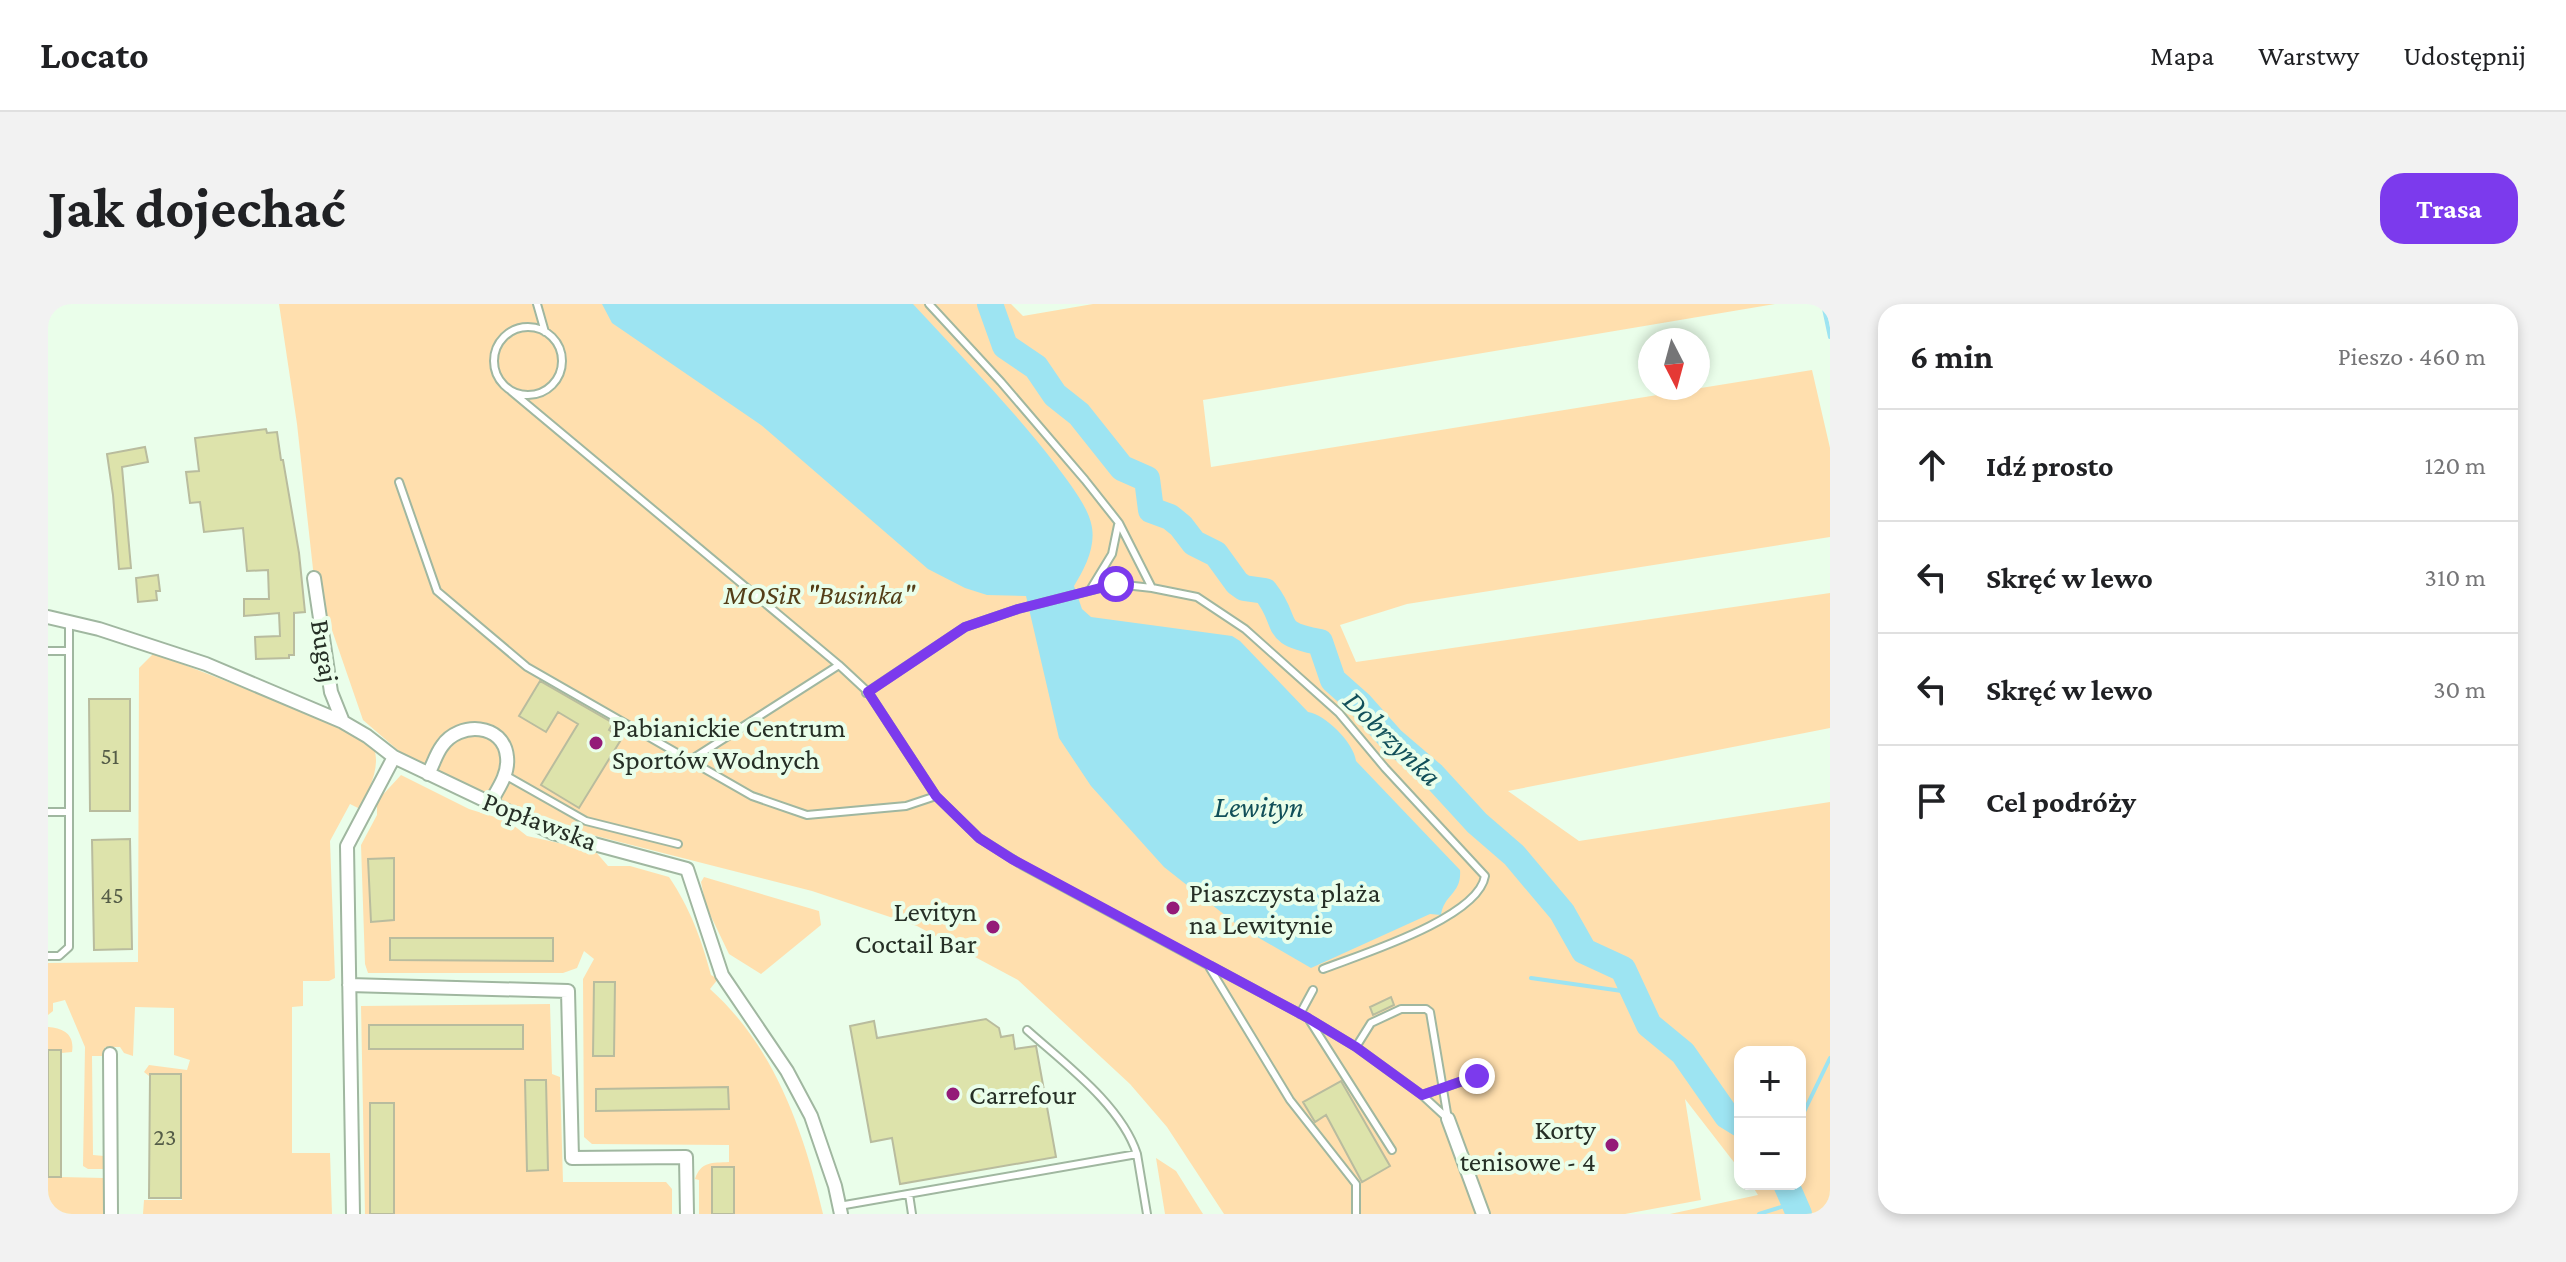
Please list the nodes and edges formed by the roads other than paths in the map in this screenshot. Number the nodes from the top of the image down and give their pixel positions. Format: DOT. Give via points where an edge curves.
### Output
graph roads {
  1 [pos="537,304"];
  2 [pos="929,304"];
  3 [pos="545,332"];
  4 [pos="511,391"];
  5 [pos="399,482"];
  6 [pos="1119,523"];
  7 [pos="314,578"];
  8 [pos="1152,588"];
  9 [pos="1090,590"];
  10 [pos="48,617"];
  11 [pos="69,622"];
  12 [pos="48,651"];
  13 [pos="69,651"];
  14 [pos="839,665"];
  15 [pos="866,693"];
  16 [pos="343,722"];
  17 [pos="394,757"];
  18 [pos="689,761"];
  19 [pos="428,774"];
  20 [pos="505,775"];
  21 [pos="936,796"];
  22 [pos="490,803"];
  23 [pos="48,812"];
  24 [pos="69,812"];
  25 [pos="678,844"];
  26 [pos="48,956"];
  27 [pos="1208,965"];
  28 [pos="1323,969"];
  29 [pos="349,985"];
  30 [pos="1313,990"];
  31 [pos="1300,1014"];
  32 [pos="1308,1018"];
  33 [pos="1027,1030"];
  34 [pos="1356,1047"];
  35 [pos="110,1054"];
  36 [pos="1477,1076"];
  37 [pos="1443,1087"];
  38 [pos="1422,1095"];
  39 [pos="1448,1119"];
  40 [pos="1392,1150"];
  41 [pos="1137,1154"];
  42 [pos="909,1194"];
  43 [pos="840,1210"];
  44 [pos="111,1214"];
  45 [pos="353,1214"];
  46 [pos="687,1214"];
  47 [pos="912,1214"];
  48 [pos="1147,1214"];
  49 [pos="1356,1214"];
  50 [pos="1483,1214"];
  1 -- 3 [label="lane"];
  2 -- 6 [label="lane"];
  3 -- 4 [label="lane" via="559,347 558,378 532,395"];
  3 -- 4 [label="lane" via="511,332 496,350 496,373"];
  4 -- 14 [label="lane"];
  5 -- 18 [label="lane" via="437,591 527,667"];
  6 -- 8 [label="lane"];
  6 -- 9 [label="lane" via="1112,554"];
  7 -- 16 [label="street, Bugaj" via="331,692"];
  8 -- 9 [label="lane" via="1116,584"];
  8 -- 28 [label="lane" via="1197,597 1245,629 1339,713 1485,876 1483,887 1448,919"];
  9 -- 15 [label="lane" via="965,627"];
  10 -- 11 [label="street, Popławska"];
  11 -- 13 [label="lane"];
  11 -- 16 [label="street, Popławska" via="206,664"];
  12 -- 13 [label="lane"];
  13 -- 24 [label="lane"];
  14 -- 15 [label="lane"];
  14 -- 18 [label="lane"];
  15 -- 21 [label="lane"];
  16 -- 17 [label="street, Popławska"];
  17 -- 19 [label="street, Popławska"];
  17 -- 29 [label="street" via="347,846"];
  18 -- 21 [label="lane" via="752,796 807,815 906,806"];
  19 -- 20 [label="street" via="442,746 453,735 474,728 486,729 505,746"];
  19 -- 22 [label="street, Popławska"];
  20 -- 22 [label="street"];
  20 -- 25 [label="lane" via="586,821"];
  21 -- 27 [label="lane" via="979,838 1012,859"];
  22 -- 43 [label="street, Popławska" via="553,833 687,869 722,975 811,1116"];
  23 -- 24 [label="lane"];
  24 -- 26 [label="lane" via="69,947 59,956"];
  27 -- 31 [label="lane"];
  27 -- 49 [label="lane" via="1290,1100 1356,1184"];
  29 -- 45 [label="street"];
  29 -- 46 [label="street" via="568,991 572,1158 686,1157"];
  30 -- 31 [label="lane"];
  31 -- 32 [label="lane"];
  32 -- 34 [label="lane"];
  32 -- 40 [label="lane"];
  33 -- 41 [label="lane" via="1120,1120"];
  34 -- 37 [label="lane" via="1371,1023 1401,1009 1426,1009"];
  34 -- 38 [label="lane"];
  35 -- 44 [label="street"];
  36 -- 37 [label="lane"];
  37 -- 38 [label="lane"];
  37 -- 39 [label="lane"];
  38 -- 39 [label="lane"];
  39 -- 50 [label="street"];
  41 -- 42 [label="lane"];
  41 -- 48 [label="lane"];
  42 -- 43 [label="lane"];
  42 -- 47 [label="lane"];
}
